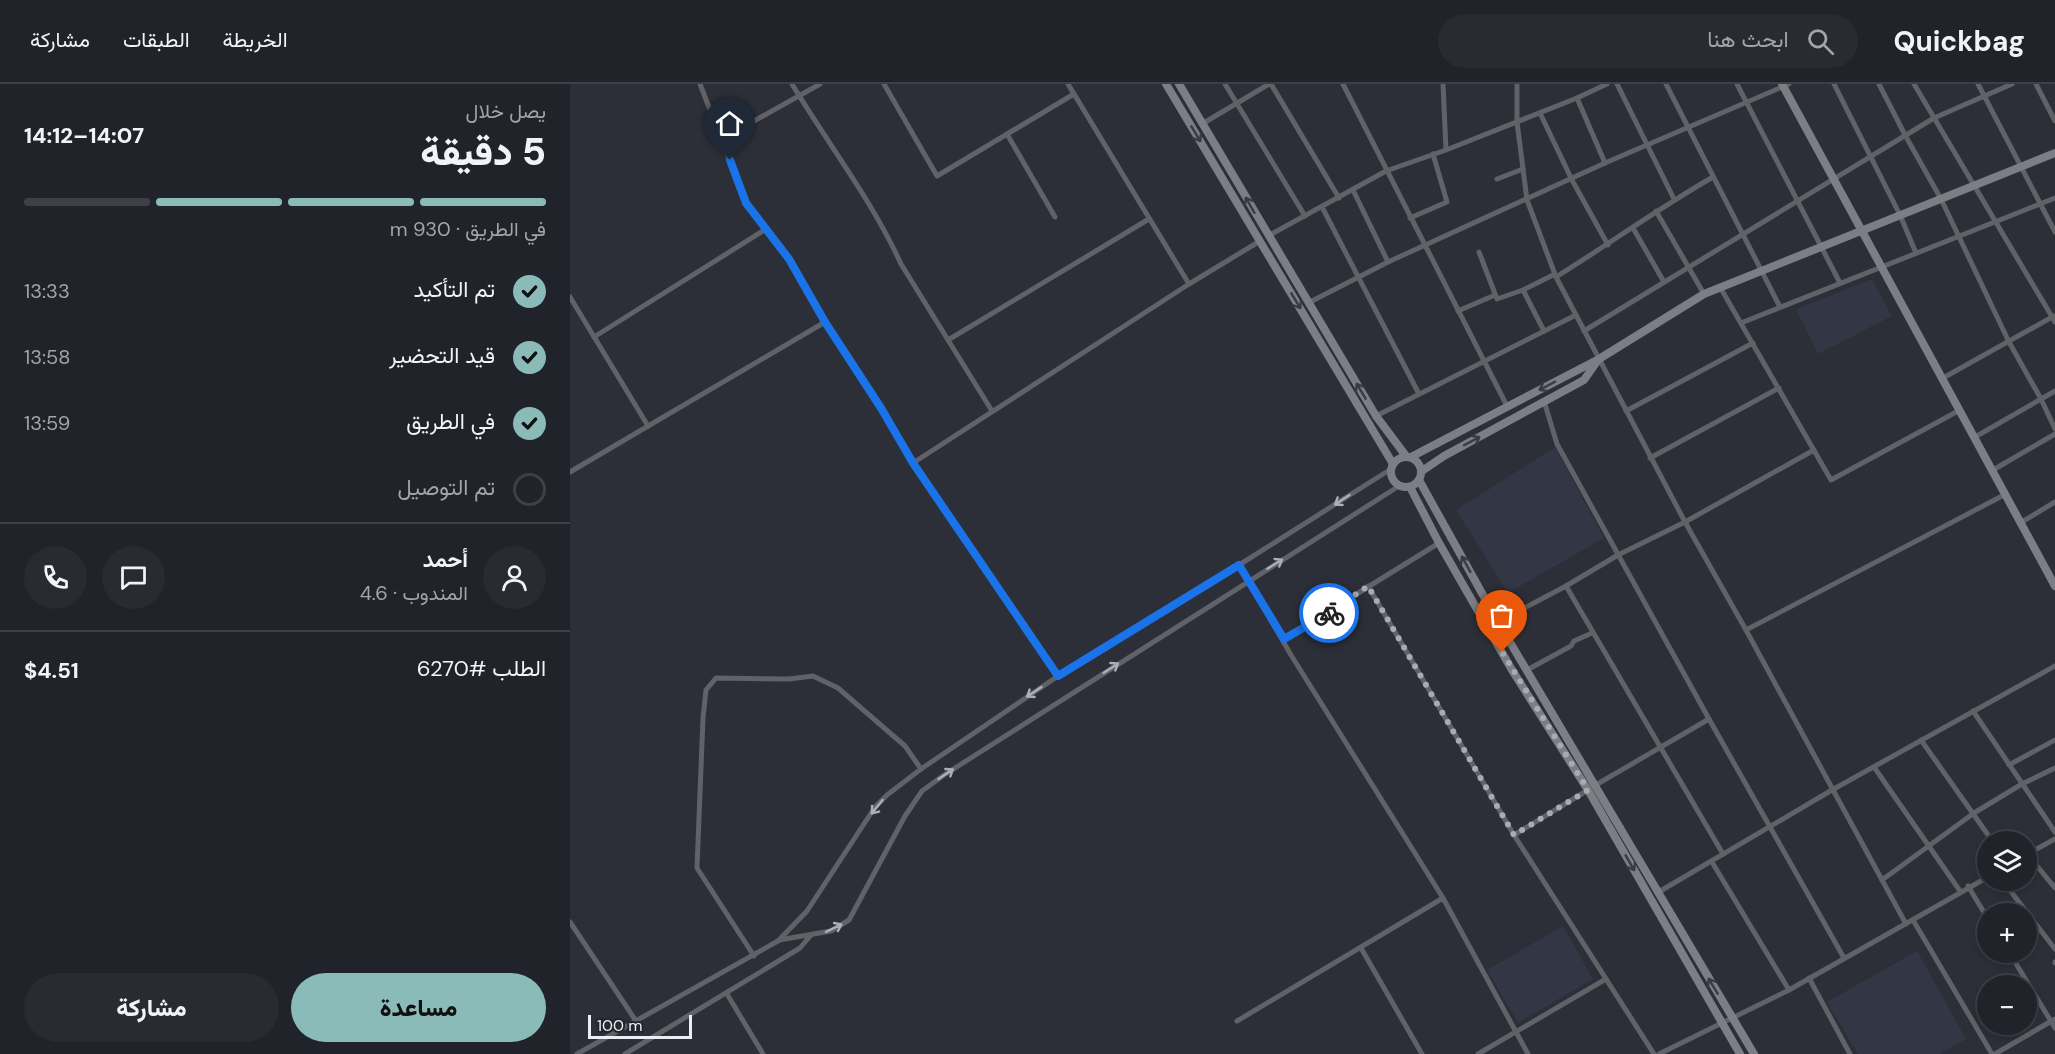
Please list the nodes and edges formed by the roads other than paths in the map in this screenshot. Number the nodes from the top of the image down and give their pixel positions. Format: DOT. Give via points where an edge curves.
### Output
graph roads {
  1 [pos="700,84"];
  2 [pos="792,84"];
  3 [pos="820,84"];
  4 [pos="884,84"];
  5 [pos="1068,84"];
  6 [pos="1166,84"];
  7 [pos="1179,84"];
  8 [pos="1225,84"];
  9 [pos="1270,84"];
  10 [pos="1343,84"];
  11 [pos="1443,84"];
  12 [pos="1516,84"];
  13 [pos="1606,84"];
  14 [pos="1617,84"];
  15 [pos="1666,84"];
  16 [pos="1737,84"];
  17 [pos="1834,84"];
  18 [pos="1880,84"];
  19 [pos="1914,84"];
  20 [pos="1978,84"];
  21 [pos="2012,84"];
  22 [pos="2036,84"];
  23 [pos="1785,85"];
  24 [pos="1074,94"];
  25 [pos="799,95"];
  26 [pos="1984,95"];
  27 [pos="1577,98"];
  28 [pos="1747,102"];
  29 [pos="1236,104"];
  30 [pos="1540,112"];
  31 [pos="1934,118"];
  32 [pos="2055,121"];
  33 [pos="1517,122"];
  34 [pos="1202,124"];
  35 [pos="1689,127"];
  36 [pos="1006,134"];
  37 [pos="1905,135"];
  38 [pos="722,139"];
  39 [pos="1647,145"];
  40 [pos="1446,150"];
  41 [pos="2055,153"];
  42 [pos="1432,154"];
  43 [pos="1871,156"];
  44 [pos="1605,163"];
  45 [pos="2021,166"];
  46 [pos="1523,169"];
  47 [pos="1386,171"];
  48 [pos="1713,177"];
  49 [pos="1497,179"];
  50 [pos="1832,179"];
  51 [pos="1572,180"];
  52 [pos="1973,186"];
  53 [pos="1353,190"];
  54 [pos="1339,198"];
  55 [pos="2055,198"];
  56 [pos="1674,199"];
  57 [pos="1941,199"];
  58 [pos="1527,200"];
  59 [pos="1798,201"];
  60 [pos="2041,204"];
  61 [pos="1322,207"];
  62 [pos="1656,212"];
  63 [pos="1900,215"];
  64 [pos="1305,216"];
  65 [pos="1055,217"];
  66 [pos="1410,218"];
  67 [pos="1149,219"];
  68 [pos="1994,223"];
  69 [pos="1633,228"];
  70 [pos="766,229"];
  71 [pos="1862,230"];
  72 [pos="2055,232"];
  73 [pos="1742,235"];
  74 [pos="1268,237"];
  75 [pos="1959,237"];
  76 [pos="1260,242"];
  77 [pos="1608,245"];
  78 [pos="1425,246"];
  79 [pos="1822,247"];
  80 [pos="1479,252"];
  81 [pos="1916,253"];
  82 [pos="1388,262"];
  83 [pos="1690,266"];
  84 [pos="1882,267"];
  85 [pos="1760,271"];
  86 [pos="1556,275"];
  87 [pos="1358,277"];
  88 [pos="1664,282"];
  89 [pos="1840,283"];
  90 [pos="1189,284"];
  91 [pos="1720,287"];
  92 [pos="1523,290"];
  93 [pos="1704,294"];
  94 [pos="1495,295"];
  95 [pos="570,297"];
  96 [pos="1308,303"];
  97 [pos="1780,308"];
  98 [pos="1458,311"];
  99 [pos="1576,315"];
  100 [pos="2054,318"];
  101 [pos="825,322"];
  102 [pos="1741,323"];
  103 [pos="1544,331"];
  104 [pos="1584,331"];
  105 [pos="594,337"];
  106 [pos="948,340"];
  107 [pos="2008,342"];
  108 [pos="1753,343"];
  109 [pos="1599,359"];
  110 [pos="1484,361"];
  111 [pos="1943,378"];
  112 [pos="1779,388"];
  113 [pos="2055,391"];
  114 [pos="1419,394"];
  115 [pos="2041,399"];
  116 [pos="1544,401"];
  117 [pos="1507,406"];
  118 [pos="1960,410"];
  119 [pos="992,411"];
  120 [pos="1626,411"];
  121 [pos="1376,416"];
  122 [pos="648,426"];
  123 [pos="2055,429"];
  124 [pos="2055,434"];
  125 [pos="1975,437"];
  126 [pos="1814,450"];
  127 [pos="1408,457"];
  128 [pos="1650,458"];
  129 [pos="913,463"];
  130 [pos="1392,466"];
  131 [pos="1993,470"];
  132 [pos="570,471"];
  133 [pos="1422,471"];
  134 [pos="1419,480"];
  135 [pos="1400,486"];
  136 [pos="1410,487"];
  137 [pos="2006,494"];
  138 [pos="2055,502"];
  139 [pos="1684,522"];
  140 [pos="2020,524"];
  141 [pos="1439,543"];
  142 [pos="1618,555"];
  143 [pos="1239,565"];
  144 [pos="1248,580"];
  145 [pos="2054,580"];
  146 [pos="1368,586"];
  147 [pos="1566,586"];
  148 [pos="1498,622"];
  149 [pos="1746,630"];
  150 [pos="1592,633"];
  151 [pos="1284,639"];
  152 [pos="2055,666"];
  153 [pos="1527,670"];
  154 [pos="1058,676"];
  155 [pos="1973,711"];
  156 [pos="1709,719"];
  157 [pos="1921,740"];
  158 [pos="2055,740"];
  159 [pos="1660,745"];
  160 [pos="2009,765"];
  161 [pos="1874,767"];
  162 [pos="2055,768"];
  163 [pos="921,769"];
  164 [pos="2022,784"];
  165 [pos="1591,788"];
  166 [pos="1832,790"];
  167 [pos="1974,813"];
  168 [pos="1771,826"];
  169 [pos="1986,831"];
  170 [pos="2055,832"];
  171 [pos="1514,835"];
  172 [pos="2055,839"];
  173 [pos="1930,846"];
  174 [pos="2037,849"];
  175 [pos="1723,854"];
  176 [pos="1712,861"];
  177 [pos="2037,867"];
  178 [pos="1882,880"];
  179 [pos="1977,882"];
  180 [pos="1968,886"];
  181 [pos="2055,888"];
  182 [pos="1960,891"];
  183 [pos="2010,891"];
  184 [pos="1658,893"];
  185 [pos="1443,898"];
  186 [pos="1978,903"];
  187 [pos="1913,920"];
  188 [pos="570,922"];
  189 [pos="1906,924"];
  190 [pos="811,935"];
  191 [pos="778,941"];
  192 [pos="1361,948"];
  193 [pos="2055,949"];
  194 [pos="754,956"];
  195 [pos="1844,958"];
  196 [pos="2016,963"];
  197 [pos="1809,978"];
  198 [pos="1606,979"];
  199 [pos="1789,990"];
  200 [pos="727,994"];
  201 [pos="1732,1017"];
  202 [pos="2053,1020"];
  203 [pos="636,1021"];
  204 [pos="1237,1021"];
  205 [pos="1721,1022"];
  206 [pos="2055,1028"];
  207 [pos="1515,1031"];
  208 [pos="577,1054"];
  209 [pos="625,1054"];
  210 [pos="763,1054"];
  211 [pos="1422,1054"];
  212 [pos="1478,1054"];
  213 [pos="1528,1054"];
  214 [pos="1654,1054"];
  215 [pos="1659,1054"];
  216 [pos="1740,1054"];
  217 [pos="1754,1054"];
  218 [pos="1850,1054"];
  219 [pos="1993,1054"];
  1 -- 38 [label="street"];
  2 -- 25 [label="street"];
  3 -- 25 [label="street"];
  4 -- 36 [label="street" via="937,176"];
  5 -- 24 [label="street"];
  6 -- 76 [label="street, one-way"];
  7 -- 34 [label="street"];
  8 -- 29 [label="street"];
  9 -- 29 [label="street"];
  9 -- 54 [label="street"];
  10 -- 47 [label="street"];
  11 -- 40 [label="street"];
  12 -- 33 [label="street"];
  13 -- 27 [label="street"];
  14 -- 39 [label="street"];
  15 -- 35 [label="street"];
  16 -- 28 [label="street"];
  17 -- 43 [label="street"];
  18 -- 37 [label="street"];
  19 -- 31 [label="street"];
  20 -- 26 [label="street"];
  21 -- 26 [label="street"];
  22 -- 32 [label="street"];
  23 -- 28 [label="street"];
  23 -- 50 [label="street"];
  24 -- 36 [label="street"];
  24 -- 67 [label="street"];
  25 -- 38 [label="street"];
  25 -- 106 [label="street" via="870,205"];
  26 -- 31 [label="street"];
  26 -- 45 [label="street"];
  27 -- 30 [label="street"];
  27 -- 44 [label="street"];
  28 -- 35 [label="street"];
  28 -- 59 [label="street"];
  29 -- 34 [label="street"];
  29 -- 64 [label="street"];
  30 -- 33 [label="street"];
  30 -- 51 [label="street"];
  31 -- 37 [label="street"];
  31 -- 52 [label="street"];
  33 -- 40 [label="street"];
  33 -- 46 [label="street"];
  74 -- 34 [label="street, one-way"];
  35 -- 39 [label="street"];
  35 -- 48 [label="street"];
  36 -- 65 [label="street"];
  37 -- 43 [label="street"];
  37 -- 57 [label="street"];
  38 -- 70 [label="street" via="746,203"];
  39 -- 44 [label="street"];
  39 -- 56 [label="street"];
  40 -- 42 [label="street"];
  41 -- 45 [label="street"];
  42 -- 47 [label="street"];
  42 -- 66 [label="street" via="1447,202"];
  43 -- 50 [label="street"];
  43 -- 63 [label="street"];
  44 -- 51 [label="street"];
  45 -- 52 [label="street"];
  45 -- 60 [label="street"];
  46 -- 49 [label="street"];
  46 -- 58 [label="street"];
  47 -- 53 [label="street"];
  47 -- 66 [label="street"];
  48 -- 56 [label="street"];
  48 -- 73 [label="street"];
  50 -- 59 [label="street"];
  50 -- 71 [label="street"];
  51 -- 58 [label="street"];
  51 -- 77 [label="street"];
  52 -- 57 [label="street"];
  52 -- 68 [label="street"];
  53 -- 54 [label="street"];
  53 -- 82 [label="street"];
  54 -- 61 [label="street"];
  55 -- 60 [label="street"];
  56 -- 62 [label="street"];
  57 -- 63 [label="street"];
  57 -- 75 [label="street"];
  58 -- 78 [label="street"];
  58 -- 86 [label="street"];
  59 -- 73 [label="street"];
  59 -- 79 [label="street"];
  60 -- 68 [label="street"];
  60 -- 72 [label="street"];
  61 -- 64 [label="street"];
  61 -- 87 [label="street"];
  62 -- 69 [label="street"];
  62 -- 83 [label="street"];
  63 -- 71 [label="street"];
  63 -- 81 [label="street"];
  64 -- 74 [label="street"];
  66 -- 78 [label="street"];
  67 -- 90 [label="street"];
  67 -- 106 [label="street"];
  68 -- 75 [label="street"];
  68 -- 100 [label="street"];
  69 -- 77 [label="street"];
  69 -- 88 [label="street"];
  70 -- 101 [label="street" via="789,259"];
  70 -- 105 [label="street"];
  71 -- 79 [label="street"];
  71 -- 84 [label="street"];
  73 -- 83 [label="street"];
  73 -- 85 [label="street"];
  74 -- 96 [label="street"];
  75 -- 81 [label="street"];
  75 -- 107 [label="street"];
  76 -- 90 [label="street"];
  76 -- 130 [label="street, one-way"];
  77 -- 86 [label="street"];
  78 -- 82 [label="street"];
  78 -- 98 [label="street"];
  79 -- 85 [label="street"];
  79 -- 89 [label="street"];
  80 -- 94 [label="street"];
  81 -- 84 [label="street"];
  82 -- 87 [label="street"];
  83 -- 88 [label="street"];
  83 -- 93 [label="street"];
  84 -- 89 [label="street"];
  84 -- 111 [label="street"];
  85 -- 91 [label="street"];
  85 -- 97 [label="street"];
  86 -- 92 [label="street"];
  86 -- 99 [label="street"];
  87 -- 96 [label="street"];
  87 -- 114 [label="street"];
  88 -- 104 [label="street"];
  89 -- 97 [label="street"];
  90 -- 119 [label="street"];
  91 -- 93 [label="street"];
  91 -- 102 [label="street"];
  92 -- 94 [label="street" via="1497,299"];
  92 -- 103 [label="street"];
  93 -- 109 [label="street"];
  94 -- 98 [label="street"];
  95 -- 105 [label="street"];
  121 -- 96 [label="street, one-way"];
  97 -- 102 [label="street"];
  98 -- 110 [label="street"];
  99 -- 103 [label="street"];
  99 -- 104 [label="street"];
  100 -- 107 [label="street"];
  101 -- 122 [label="street"];
  101 -- 129 [label="street"];
  102 -- 108 [label="street"];
  103 -- 110 [label="street"];
  104 -- 109 [label="street"];
  105 -- 122 [label="street"];
  106 -- 119 [label="street"];
  107 -- 111 [label="street"];
  107 -- 115 [label="street"];
  108 -- 112 [label="street"];
  108 -- 120 [label="street"];
  109 -- 116 [label="street" via="1584,380"];
  109 -- 117 [label="street, one-way"];
  109 -- 120 [label="street"];
  110 -- 114 [label="street"];
  110 -- 117 [label="street"];
  111 -- 118 [label="street"];
  112 -- 126 [label="street"];
  112 -- 128 [label="street"];
  113 -- 115 [label="street"];
  114 -- 121 [label="street"];
  115 -- 123 [label="street"];
  115 -- 125 [label="street"];
  133 -- 116 [label="street, one-way"];
  116 -- 142 [label="street" via="1557,444"];
  117 -- 127 [label="street"];
  118 -- 125 [label="street"];
  118 -- 126 [label="street" via="1831,480"];
  119 -- 129 [label="street"];
  120 -- 128 [label="street"];
  121 -- 127 [label="street"];
  122 -- 132 [label="street"];
  124 -- 131 [label="street"];
  125 -- 131 [label="street"];
  126 -- 139 [label="street"];
  127 -- 130 [label="street" via="1396,460"];
  127 -- 133 [label="street" via="1419,462"];
  128 -- 139 [label="street"];
  129 -- 154 [label="street"];
  130 -- 135 [label="street" via="1392,478"];
  130 -- 143 [label="street, one-way"];
  131 -- 137 [label="street"];
  133 -- 134 [label="street"];
  134 -- 136 [label="street"];
  148 -- 134 [label="street, one-way"];
  135 -- 136 [label="street"];
  144 -- 135 [label="street, one-way"];
  136 -- 141 [label="street"];
  137 -- 140 [label="street"];
  137 -- 149 [label="street"];
  138 -- 140 [label="street"];
  139 -- 142 [label="street"];
  139 -- 149 [label="street"];
  140 -- 145 [label="street"];
  141 -- 146 [label="street"];
  141 -- 165 [label="street" via="1512,670"];
  142 -- 147 [label="street"];
  142 -- 156 [label="street"];
  143 -- 144 [label="street"];
  143 -- 154 [label="street"];
  144 -- 151 [label="street"];
  190 -- 144 [label="street, one-way" via="831,931 849,920 922,791"];
  146 -- 151 [label="street"];
  146 -- 171 [label="street"];
  147 -- 148 [label="street"];
  147 -- 150 [label="street"];
  148 -- 153 [label="street"];
  149 -- 166 [label="street"];
  150 -- 153 [label="street"];
  150 -- 159 [label="street"];
  151 -- 185 [label="street"];
  152 -- 155 [label="street"];
  153 -- 165 [label="street"];
  154 -- 163 [label="street, one-way"];
  155 -- 157 [label="street"];
  155 -- 160 [label="street"];
  156 -- 159 [label="street"];
  156 -- 168 [label="street"];
  157 -- 161 [label="street"];
  157 -- 167 [label="street"];
  158 -- 160 [label="street"];
  159 -- 165 [label="street"];
  159 -- 175 [label="street"];
  160 -- 164 [label="street"];
  161 -- 166 [label="street"];
  161 -- 173 [label="street"];
  162 -- 164 [label="street"];
  163 -- 191 [label="street, one-way" via="875,807 807,911"];
  163 -- 194 [label="street" via="904,746 827,681 813,676 716,678 706,690 703,718 697,868"];
  164 -- 167 [label="street"];
  164 -- 170 [label="street"];
  165 -- 171 [label="street"];
  165 -- 184 [label="street"];
  165 -- 205 [label="street, one-way"];
  166 -- 168 [label="street"];
  166 -- 178 [label="street"];
  167 -- 169 [label="street"];
  167 -- 173 [label="street"];
  168 -- 175 [label="street"];
  168 -- 195 [label="street"];
  171 -- 198 [label="street"];
  172 -- 174 [label="street"];
  173 -- 178 [label="street"];
  173 -- 182 [label="street"];
  175 -- 176 [label="street"];
  176 -- 184 [label="street"];
  176 -- 199 [label="street"];
  177 -- 181 [label="street"];
  178 -- 189 [label="street"];
  179 -- 180 [label="street"];
  180 -- 182 [label="street"];
  180 -- 186 [label="street"];
  182 -- 187 [label="street"];
  183 -- 193 [label="street"];
  201 -- 184 [label="street, one-way"];
  185 -- 192 [label="street"];
  185 -- 207 [label="street"];
  187 -- 189 [label="street"];
  187 -- 219 [label="street"];
  188 -- 203 [label="street"];
  189 -- 195 [label="street"];
  190 -- 191 [label="street"];
  190 -- 200 [label="street" via="800,948"];
  191 -- 194 [label="street"];
  192 -- 204 [label="street"];
  192 -- 211 [label="street"];
  194 -- 203 [label="street"];
  195 -- 197 [label="street"];
  196 -- 202 [label="street"];
  197 -- 199 [label="street"];
  197 -- 218 [label="street"];
  198 -- 207 [label="street"];
  198 -- 214 [label="street"];
  199 -- 201 [label="street"];
  200 -- 209 [label="street"];
  200 -- 210 [label="street"];
  201 -- 205 [label="street"];
  201 -- 217 [label="street"];
  202 -- 206 [label="street"];
  202 -- 219 [label="street"];
  203 -- 208 [label="street"];
  205 -- 215 [label="street"];
  205 -- 216 [label="street"];
  207 -- 212 [label="street"];
  207 -- 213 [label="street"];
}
